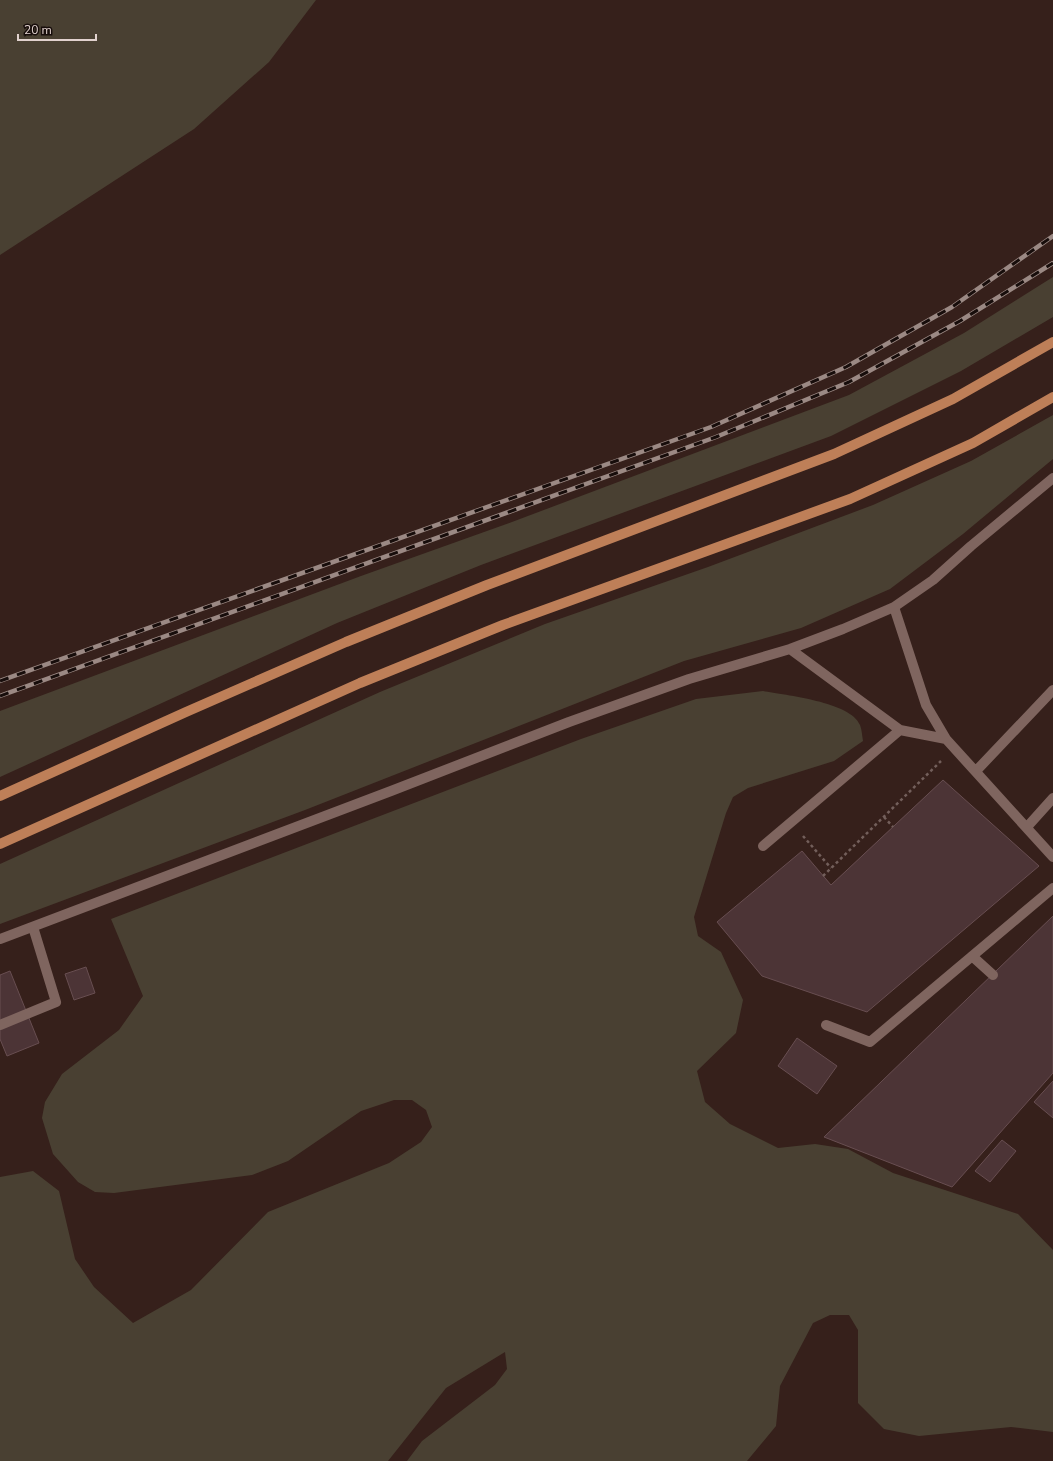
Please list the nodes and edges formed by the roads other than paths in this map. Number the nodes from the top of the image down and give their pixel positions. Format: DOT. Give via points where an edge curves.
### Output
graph roads {
  1 [pos="1053,342"];
  2 [pos="1053,397"];
  3 [pos="1053,478"];
  4 [pos="894,607"];
  5 [pos="790,649"];
  6 [pos="1053,690"];
  7 [pos="900,730"];
  8 [pos="946,738"];
  9 [pos="976,771"];
  10 [pos="0,796"];
  11 [pos="1053,798"];
  12 [pos="1027,826"];
  13 [pos="0,844"];
  14 [pos="763,846"];
  15 [pos="1053,857"];
  16 [pos="1053,888"];
  17 [pos="33,927"];
  18 [pos="0,939"];
  19 [pos="972,956"];
  20 [pos="992,975"];
  21 [pos="0,1024"];
  22 [pos="826,1025"];
  1 -- 10 [label="main road" via="953,399 834,454 487,585 346,642"];
  2 -- 13 [label="main road" via="973,443 850,499 503,625 360,683"];
  3 -- 4 [label="lane" via="933,580"];
  4 -- 5 [label="lane"];
  4 -- 8 [label="lane" via="926,705"];
  5 -- 7 [label="lane"];
  5 -- 17 [label="lane" via="689,679 569,722"];
  6 -- 9 [label="lane"];
  7 -- 8 [label="lane"];
  7 -- 14 [label="lane"];
  8 -- 9 [label="lane"];
  9 -- 12 [label="lane"];
  11 -- 12 [label="lane"];
  12 -- 15 [label="lane"];
  16 -- 19 [label="lane"];
  17 -- 18 [label="lane"];
  17 -- 21 [label="lane" via="56,1002"];
  19 -- 20 [label="lane"];
  19 -- 22 [label="lane" via="870,1042"];
}
